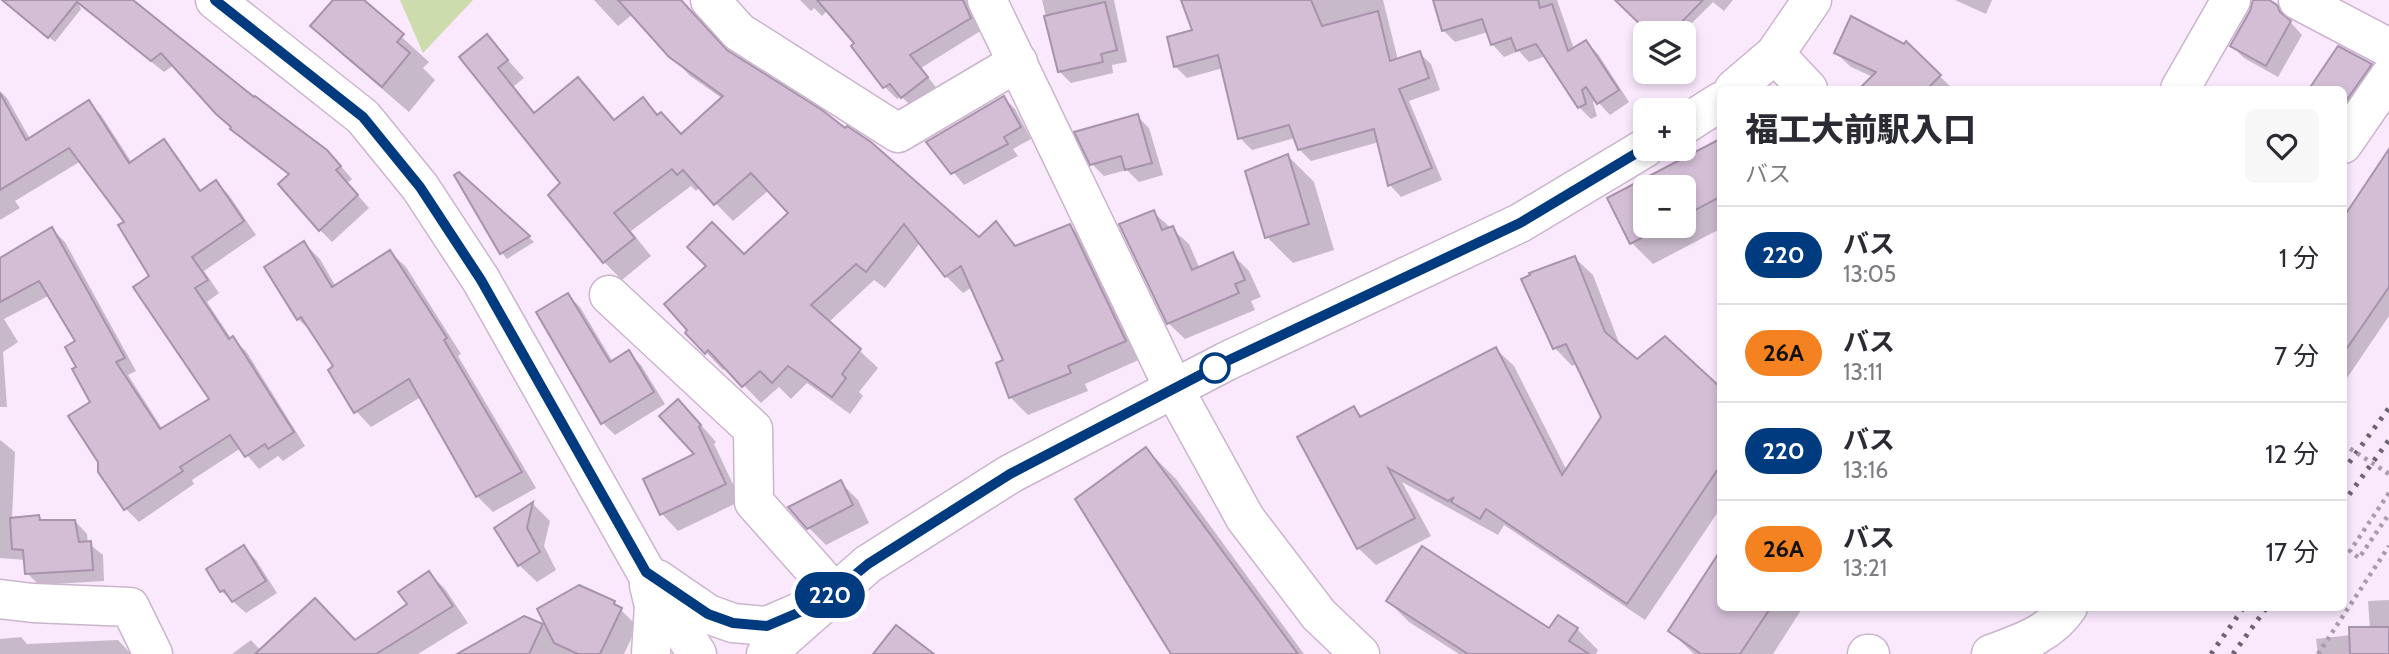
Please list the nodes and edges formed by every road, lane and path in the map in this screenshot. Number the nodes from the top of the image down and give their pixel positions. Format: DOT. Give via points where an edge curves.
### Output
graph roads {
  1 [pos="215,0"];
  2 [pos="710,0"];
  3 [pos="987,0"];
  4 [pos="1812,0"];
  5 [pos="2231,0"];
  6 [pos="2298,0"];
  7 [pos="2389,48"];
  8 [pos="1775,54"];
  9 [pos="1018,62"];
  10 [pos="2389,77"];
  11 [pos="1738,86"];
  12 [pos="1805,86"];
  13 [pos="2182,86"];
  14 [pos="1717,104"];
  15 [pos="1696,117"];
  16 [pos="2377,121"];
  17 [pos="2347,141"];
  18 [pos="1633,155"];
  19 [pos="609,295"];
  20 [pos="1174,389"];
  21 [pos="2347,447"];
  22 [pos="2389,474"];
  23 [pos="2389,493"];
  24 [pos="2389,514"];
  25 [pos="2389,546"];
  26 [pos="646,572"];
  27 [pos="828,598"];
  28 [pos="0,599"];
  29 [pos="2347,610"];
  30 [pos="2065,611"];
  31 [pos="2346,611"];
  32 [pos="153,654"];
  33 [pos="651,654"];
  34 [pos="697,654"];
  35 [pos="766,654"];
  36 [pos="1360,654"];
  37 [pos="1992,654"];
  38 [pos="2318,654"];
  1 -- 26 [label="main road" via="363,117 420,187 481,280"];
  2 -- 9 [label="main road" via="739,32 898,133"];
  3 -- 9 [label="main road"];
  4 -- 8 [label="main road"];
  5 -- 13 [label="main road"];
  6 -- 7 [label="main road"];
  8 -- 11 [label="main road"];
  8 -- 12 [label="main road"];
  9 -- 20 [label="main road"];
  10 -- 16 [label="main road"];
  14 -- 15 [label="main road"];
  16 -- 17 [label="main road"];
  18 -- 20 [label="main road" via="1520,223"];
  19 -- 27 [label="main road" via="753,429 754,502"];
  20 -- 27 [label="main road" via="1010,474 868,564"];
  20 -- 36 [label="main road" via="1244,517 1319,615"];
  21 -- 22 [label="path, bridge"];
  23 -- 24 [label="path" via="2350,551 2359,558"];
  25 -- 29 [label="path"];
  26 -- 27 [label="main road" via="708,614 733,623 767,626"];
  26 -- 33 [label="main road" via="654,606"];
  26 -- 34 [label="main road"];
  27 -- 35 [label="main road"];
  28 -- 32 [label="main road" via="131,607"];
  30 -- 37 [label="main road" via="2039,636"];
  31 -- 38 [label="path"];
}
